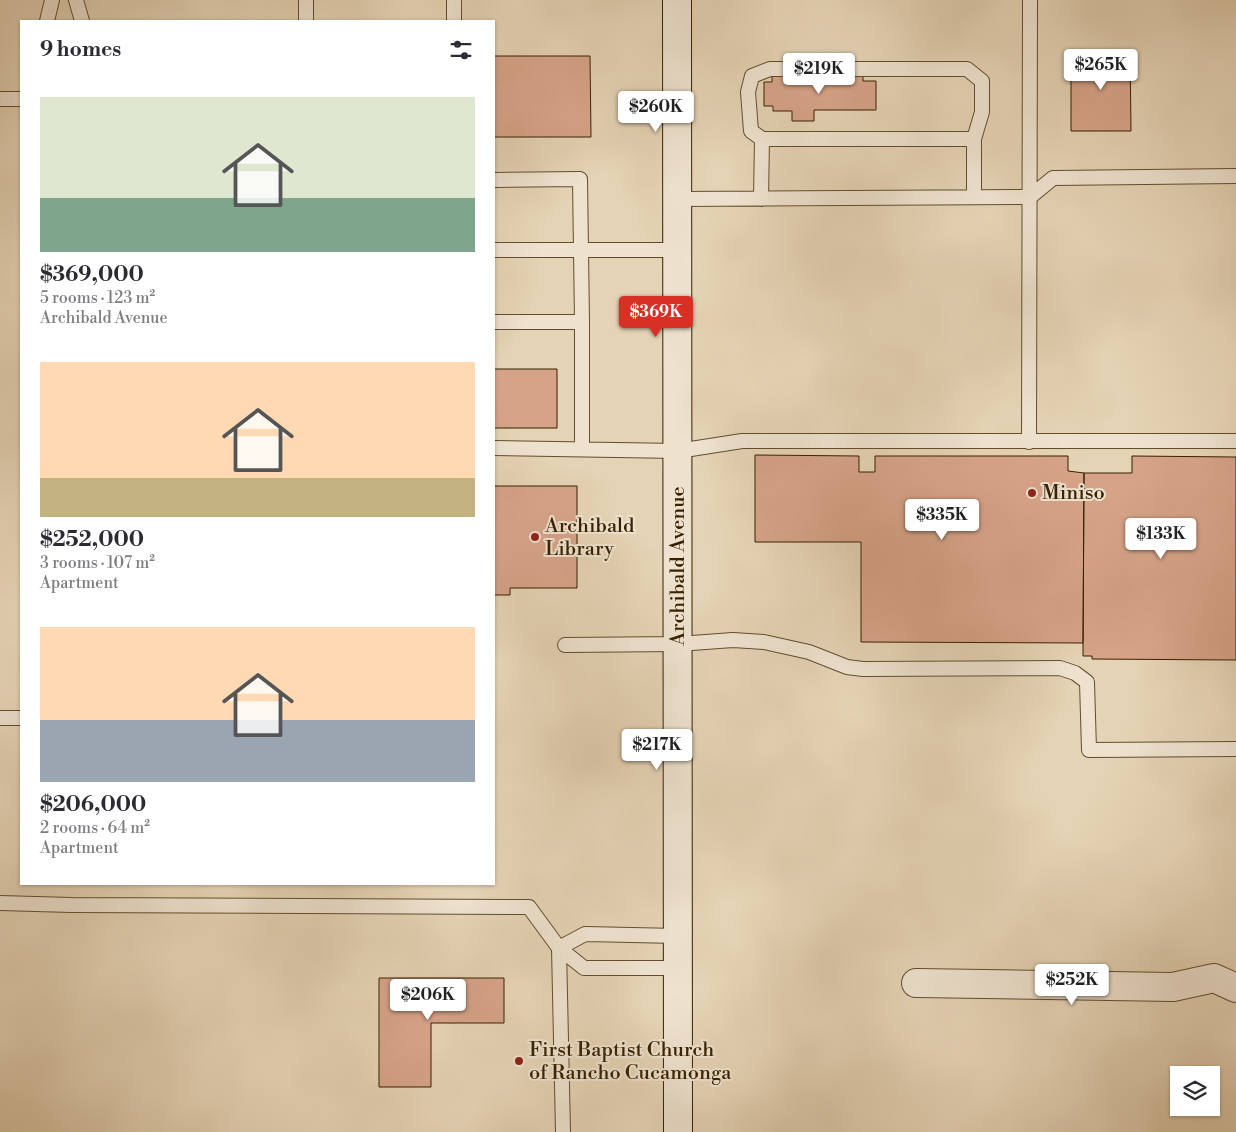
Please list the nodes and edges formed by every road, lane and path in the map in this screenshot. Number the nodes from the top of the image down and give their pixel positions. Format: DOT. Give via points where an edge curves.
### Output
graph roads {
  1 [pos="52,0"];
  2 [pos="76,0"];
  3 [pos="306,0"];
  4 [pos="454,0"];
  5 [pos="677,0"];
  6 [pos="1030,0"];
  7 [pos="47,20"];
  8 [pos="82,20"];
  9 [pos="306,20"];
  10 [pos="454,20"];
  11 [pos="0,100"];
  12 [pos="20,100"];
  13 [pos="762,139"];
  14 [pos="974,139"];
  15 [pos="1236,176"];
  16 [pos="495,180"];
  17 [pos="974,197"];
  18 [pos="1030,197"];
  19 [pos="678,199"];
  20 [pos="762,199"];
  21 [pos="495,250"];
  22 [pos="581,250"];
  23 [pos="677,250"];
  24 [pos="495,322"];
  25 [pos="582,322"];
  26 [pos="1236,441"];
  27 [pos="1029,442"];
  28 [pos="495,448"];
  29 [pos="582,449"];
  30 [pos="678,451"];
  31 [pos="678,644"];
  32 [pos="565,645"];
  33 [pos="0,718"];
  34 [pos="20,718"];
  35 [pos="1236,749"];
  36 [pos="0,903"];
  37 [pos="678,936"];
  38 [pos="559,948"];
  39 [pos="678,968"];
  40 [pos="916,983"];
  41 [pos="1236,988"];
  42 [pos="563,1132"];
  43 [pos="678,1132"];
  1 -- 7 [label="lane"];
  2 -- 8 [label="lane"];
  3 -- 9 [label="lane"];
  4 -- 10 [label="lane"];
  5 -- 19 [label="main road, Archibald Avenue"];
  6 -- 18 [label="lane"];
  11 -- 12 [label="lane"];
  13 -- 14 [label="lane"];
  13 -- 14 [label="lane" via="751,131 748,92 752,76 770,69 967,68 982,81 982,112"];
  13 -- 20 [label="lane"];
  14 -- 17 [label="lane"];
  15 -- 18 [label="lane" via="1053,178"];
  16 -- 22 [label="lane" via="580,179"];
  17 -- 18 [label="lane"];
  17 -- 20 [label="lane"];
  18 -- 27 [label="lane"];
  19 -- 20 [label="lane"];
  19 -- 23 [label="main road, Archibald Avenue"];
  21 -- 22 [label="lane"];
  22 -- 23 [label="lane"];
  22 -- 25 [label="lane"];
  23 -- 30 [label="main road, Archibald Avenue"];
  24 -- 25 [label="lane"];
  25 -- 29 [label="lane"];
  26 -- 27 [label="lane"];
  27 -- 30 [label="lane" via="742,441"];
  28 -- 29 [label="lane"];
  29 -- 30 [label="lane"];
  30 -- 31 [label="main road, Archibald Avenue"];
  31 -- 32 [label="lane"];
  31 -- 35 [label="lane" via="733,640 764,642 863,669 1060,668 1087,682 1090,750"];
  31 -- 37 [label="main road, Archibald Avenue"];
  33 -- 34 [label="lane"];
  36 -- 38 [label="lane" via="529,907"];
  37 -- 38 [label="lane" via="585,934"];
  37 -- 39 [label="main road, Archibald Avenue"];
  38 -- 39 [label="lane" via="584,968"];
  38 -- 42 [label="lane"];
  39 -- 43 [label="main road, Archibald Avenue"];
  40 -- 41 [label="main road" via="1173,986 1214,978"];
}
